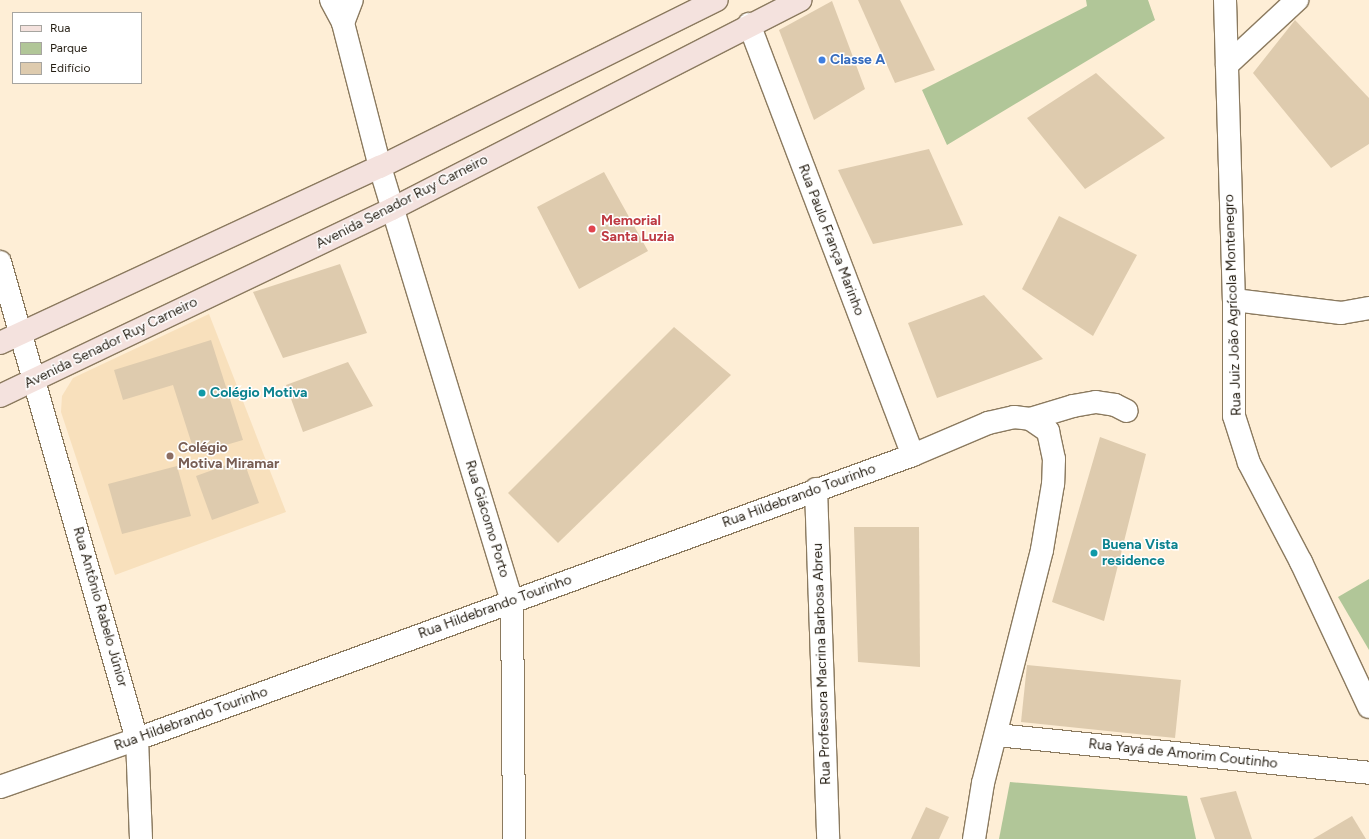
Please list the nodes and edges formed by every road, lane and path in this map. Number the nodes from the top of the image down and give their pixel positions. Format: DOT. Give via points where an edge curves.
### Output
graph roads {
  1 [pos="331,0"];
  2 [pos="352,0"];
  3 [pos="717,0"];
  4 [pos="801,0"];
  5 [pos="1225,0"];
  6 [pos="1297,0"];
  7 [pos="343,23"];
  8 [pos="749,24"];
  9 [pos="1227,65"];
  10 [pos="380,167"];
  11 [pos="392,208"];
  12 [pos="0,262"];
  13 [pos="1234,300"];
  14 [pos="1369,308"];
  15 [pos="20,332"];
  16 [pos="0,343"];
  17 [pos="35,380"];
  18 [pos="0,396"];
  19 [pos="1127,411"];
  20 [pos="1030,419"];
  21 [pos="913,455"];
  22 [pos="816,489"];
  23 [pos="512,601"];
  24 [pos="1369,708"];
  25 [pos="997,736"];
  26 [pos="138,739"];
  27 [pos="1369,774"];
  28 [pos="0,787"];
  29 [pos="141,839"];
  30 [pos="514,839"];
  31 [pos="828,839"];
  32 [pos="974,839"];
  1 -- 7 [label="street, Rua Giácomo Porto"];
  2 -- 7 [label="street"];
  3 -- 10 [label="main road"];
  4 -- 8 [label="main road, Avenida Senador Ruy Carneiro"];
  5 -- 9 [label="street, Rua Juiz João Agrícola Montenegro"];
  6 -- 9 [label="street"];
  7 -- 10 [label="street, Rua Giácomo Porto"];
  8 -- 11 [label="main road, Avenida Senador Ruy Carneiro"];
  8 -- 21 [label="street, Rua Paulo França Marinho"];
  9 -- 13 [label="street, Rua Juiz João Agrícola Montenegro"];
  10 -- 11 [label="street, Rua Giácomo Porto"];
  10 -- 15 [label="main road"];
  11 -- 17 [label="main road, Avenida Senador Ruy Carneiro"];
  11 -- 23 [label="street, Rua Giácomo Porto"];
  12 -- 15 [label="street, Rua Antônio Rabelo Júnior"];
  13 -- 14 [label="street" via="1341,313"];
  13 -- 24 [label="street, Rua Juiz João Agrícola Montenegro" via="1234,416 1240,439 1249,463 1301,562"];
  15 -- 16 [label="main road"];
  15 -- 17 [label="street, Rua Antônio Rabelo Júnior"];
  17 -- 18 [label="main road, Avenida Senador Ruy Carneiro"];
  17 -- 26 [label="street, Rua Antônio Rabelo Júnior"];
  19 -- 20 [label="street" via="1115,404 1096,402"];
  20 -- 21 [label="street, Rua Hildebrando Tourinho" via="1004,418"];
  20 -- 25 [label="street" via="1048,431 1052,442 1053,484 1042,550"];
  21 -- 22 [label="street, Rua Hildebrando Tourinho"];
  22 -- 23 [label="street, Rua Hildebrando Tourinho"];
  22 -- 31 [label="street, Rua Professora Macrina Barbosa Abreu"];
  23 -- 26 [label="street, Rua Hildebrando Tourinho"];
  23 -- 30 [label="street, Rua Giácomo Porto"];
  25 -- 27 [label="street, Rua Yayá de Amorim Coutinho"];
  25 -- 32 [label="street" via="983,783"];
  26 -- 28 [label="street, Rua Hildebrando Tourinho"];
  26 -- 29 [label="street, Rua Antônio Rabelo Júnior"];
}
